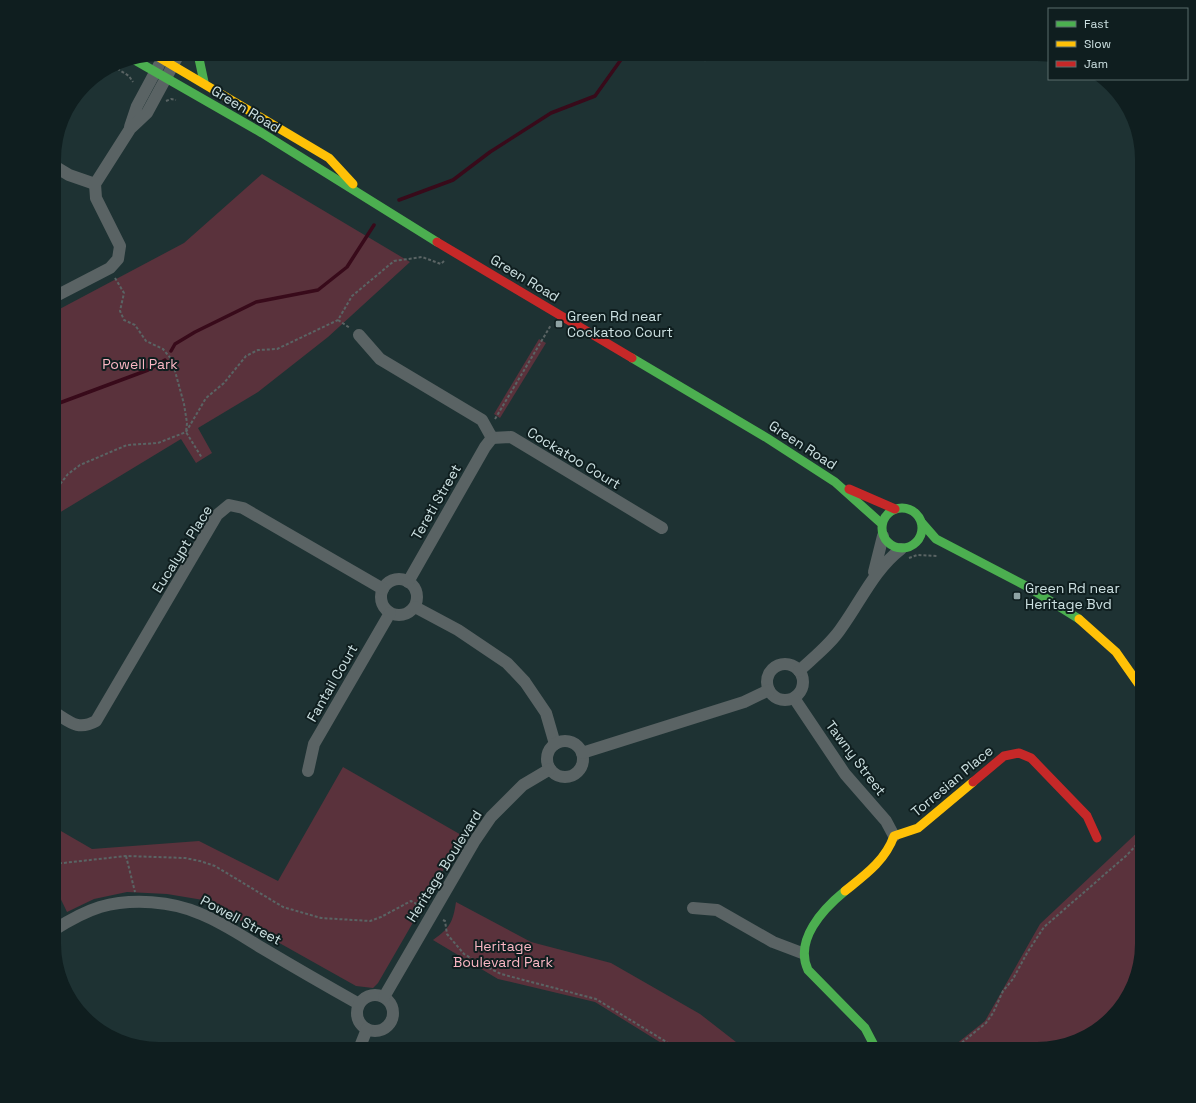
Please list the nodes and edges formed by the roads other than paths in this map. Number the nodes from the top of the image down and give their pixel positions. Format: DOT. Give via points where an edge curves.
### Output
graph roads {
  1 [pos="166,61"];
  2 [pos="173,61"];
  3 [pos="199,61"];
  4 [pos="140,63"];
  5 [pos="161,75"];
  6 [pos="204,82"];
  7 [pos="61,170"];
  8 [pos="95,184"];
  9 [pos="365,197"];
  10 [pos="61,293"];
  11 [pos="359,335"];
  12 [pos="492,438"];
  13 [pos="835,482"];
  14 [pos="895,509"];
  15 [pos="882,524"];
  16 [pos="922,524"];
  17 [pos="662,528"];
  18 [pos="883,536"];
  19 [pos="906,551"];
  20 [pos="969,555"];
  21 [pos="872,577"];
  22 [pos="408,582"];
  23 [pos="383,589"];
  24 [pos="414,607"];
  25 [pos="390,613"];
  26 [pos="799,671"];
  27 [pos="1135,679"];
  28 [pos="769,690"];
  29 [pos="794,698"];
  30 [pos="61,716"];
  31 [pos="555,744"];
  32 [pos="582,752"];
  33 [pos="550,768"];
  34 [pos="308,771"];
  35 [pos="894,836"];
  36 [pos="1097,838"];
  37 [pos="693,908"];
  38 [pos="61,926"];
  39 [pos="802,953"];
  40 [pos="384,997"];
  41 [pos="359,1004"];
  42 [pos="366,1029"];
  43 [pos="361,1042"];
  44 [pos="872,1042"];
  1 -- 5 [label="street"];
  2 -- 6 [label="street, Green Road"];
  3 -- 6 [label="street"];
  4 -- 5 [label="street, Green Road"];
  5 -- 8 [label="street" via="147,113 130,129"];
  5 -- 9 [label="street, Green Road" via="262,133"];
  6 -- 9 [label="street, Green Road" via="329,158"];
  7 -- 8 [label="street"];
  8 -- 10 [label="street" via="96,198 120,246 118,259 110,268"];
  9 -- 13 [label="street, Green Road" via="768,438"];
  11 -- 12 [label="street" via="380,359 482,420"];
  12 -- 17 [label="street, Cockatoo Court" via="511,437"];
  12 -- 22 [label="street, Tereti Street"];
  13 -- 14 [label="street, Green Road"];
  13 -- 15 [label="street, Green Road"];
  14 -- 15 [label="street" via="884,518"];
  14 -- 16 [label="street" via="909,508 915,512"];
  15 -- 18 [label="street"];
  16 -- 19 [label="street" via="921,536"];
  16 -- 20 [label="street" via="936,539"];
  18 -- 19 [label="street" via="890,545"];
  18 -- 21 [label="street"];
  19 -- 20 [label="street" via="929,547"];
  19 -- 21 [label="street" via="887,559"];
  20 -- 27 [label="street" via="1047,598 1089,628 1112,647"];
  21 -- 26 [label="street" via="842,628 828,645"];
  22 -- 23 [label="street" via="396,580 386,584"];
  22 -- 24 [label="street" via="416,591"];
  23 -- 25 [label="street" via="381,600"];
  23 -- 30 [label="street, Eucalypt Place" via="242,508 229,505 217,515 96,721 86,726 76,725"];
  24 -- 25 [label="street" via="402,615"];
  24 -- 31 [label="street" via="458,630 507,663 525,682 546,713"];
  25 -- 34 [label="street, Fantail Court" via="314,744"];
  26 -- 28 [label="street" via="788,664 777,666 767,679"];
  26 -- 29 [label="street" via="803,682 799,694"];
  28 -- 29 [label="street" via="776,698 782,700"];
  28 -- 32 [label="street" via="744,702"];
  29 -- 35 [label="street, Tawny Street" via="845,774 886,821"];
  31 -- 32 [label="street" via="572,742"];
  31 -- 33 [label="street" via="547,758"];
  32 -- 33 [label="street" via="580,768 571,776 559,776"];
  33 -- 40 [label="street, Heritage Boulevard" via="523,785 491,817"];
  35 -- 36 [label="street, Torresian Place" via="918,828 1004,756 1019,753 1031,758 1086,816"];
  35 -- 39 [label="street" via="885,856 828,906 805,941"];
  37 -- 39 [label="street" via="717,910 773,942"];
  38 -- 41 [label="street, Powell Street" via="100,908 137,902 180,907 201,913"];
  39 -- 44 [label="street" via="803,962 808,970 865,1028"];
  40 -- 41 [label="street" via="372,995"];
  40 -- 42 [label="street" via="389,1001 393,1013 389,1024 379,1031"];
  41 -- 42 [label="street" via="357,1015"];
  42 -- 43 [label="street"];
}
